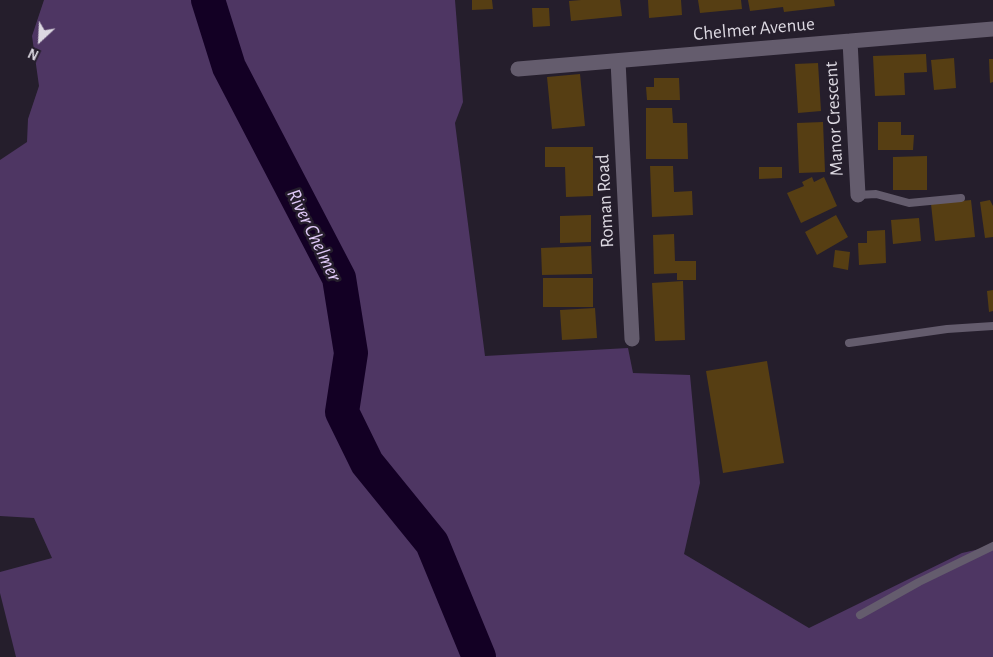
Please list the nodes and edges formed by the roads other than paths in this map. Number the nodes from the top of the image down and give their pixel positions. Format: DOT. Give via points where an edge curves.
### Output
graph roads {
  1 [pos="993,28"];
  2 [pos="850,41"];
  3 [pos="618,61"];
  4 [pos="518,69"];
  5 [pos="858,195"];
  6 [pos="960,198"];
  7 [pos="993,326"];
  8 [pos="632,339"];
  9 [pos="850,343"];
  10 [pos="993,546"];
  11 [pos="860,615"];
  1 -- 2 [label="street, Chelmer Avenue"];
  2 -- 3 [label="street, Chelmer Avenue"];
  2 -- 5 [label="street, Manor Crescent"];
  3 -- 4 [label="street, Chelmer Avenue"];
  3 -- 8 [label="street, Roman Road"];
  5 -- 6 [label="lane" via="876,194 909,203"];
  7 -- 9 [label="lane"];
  10 -- 11 [label="lane"];
}
